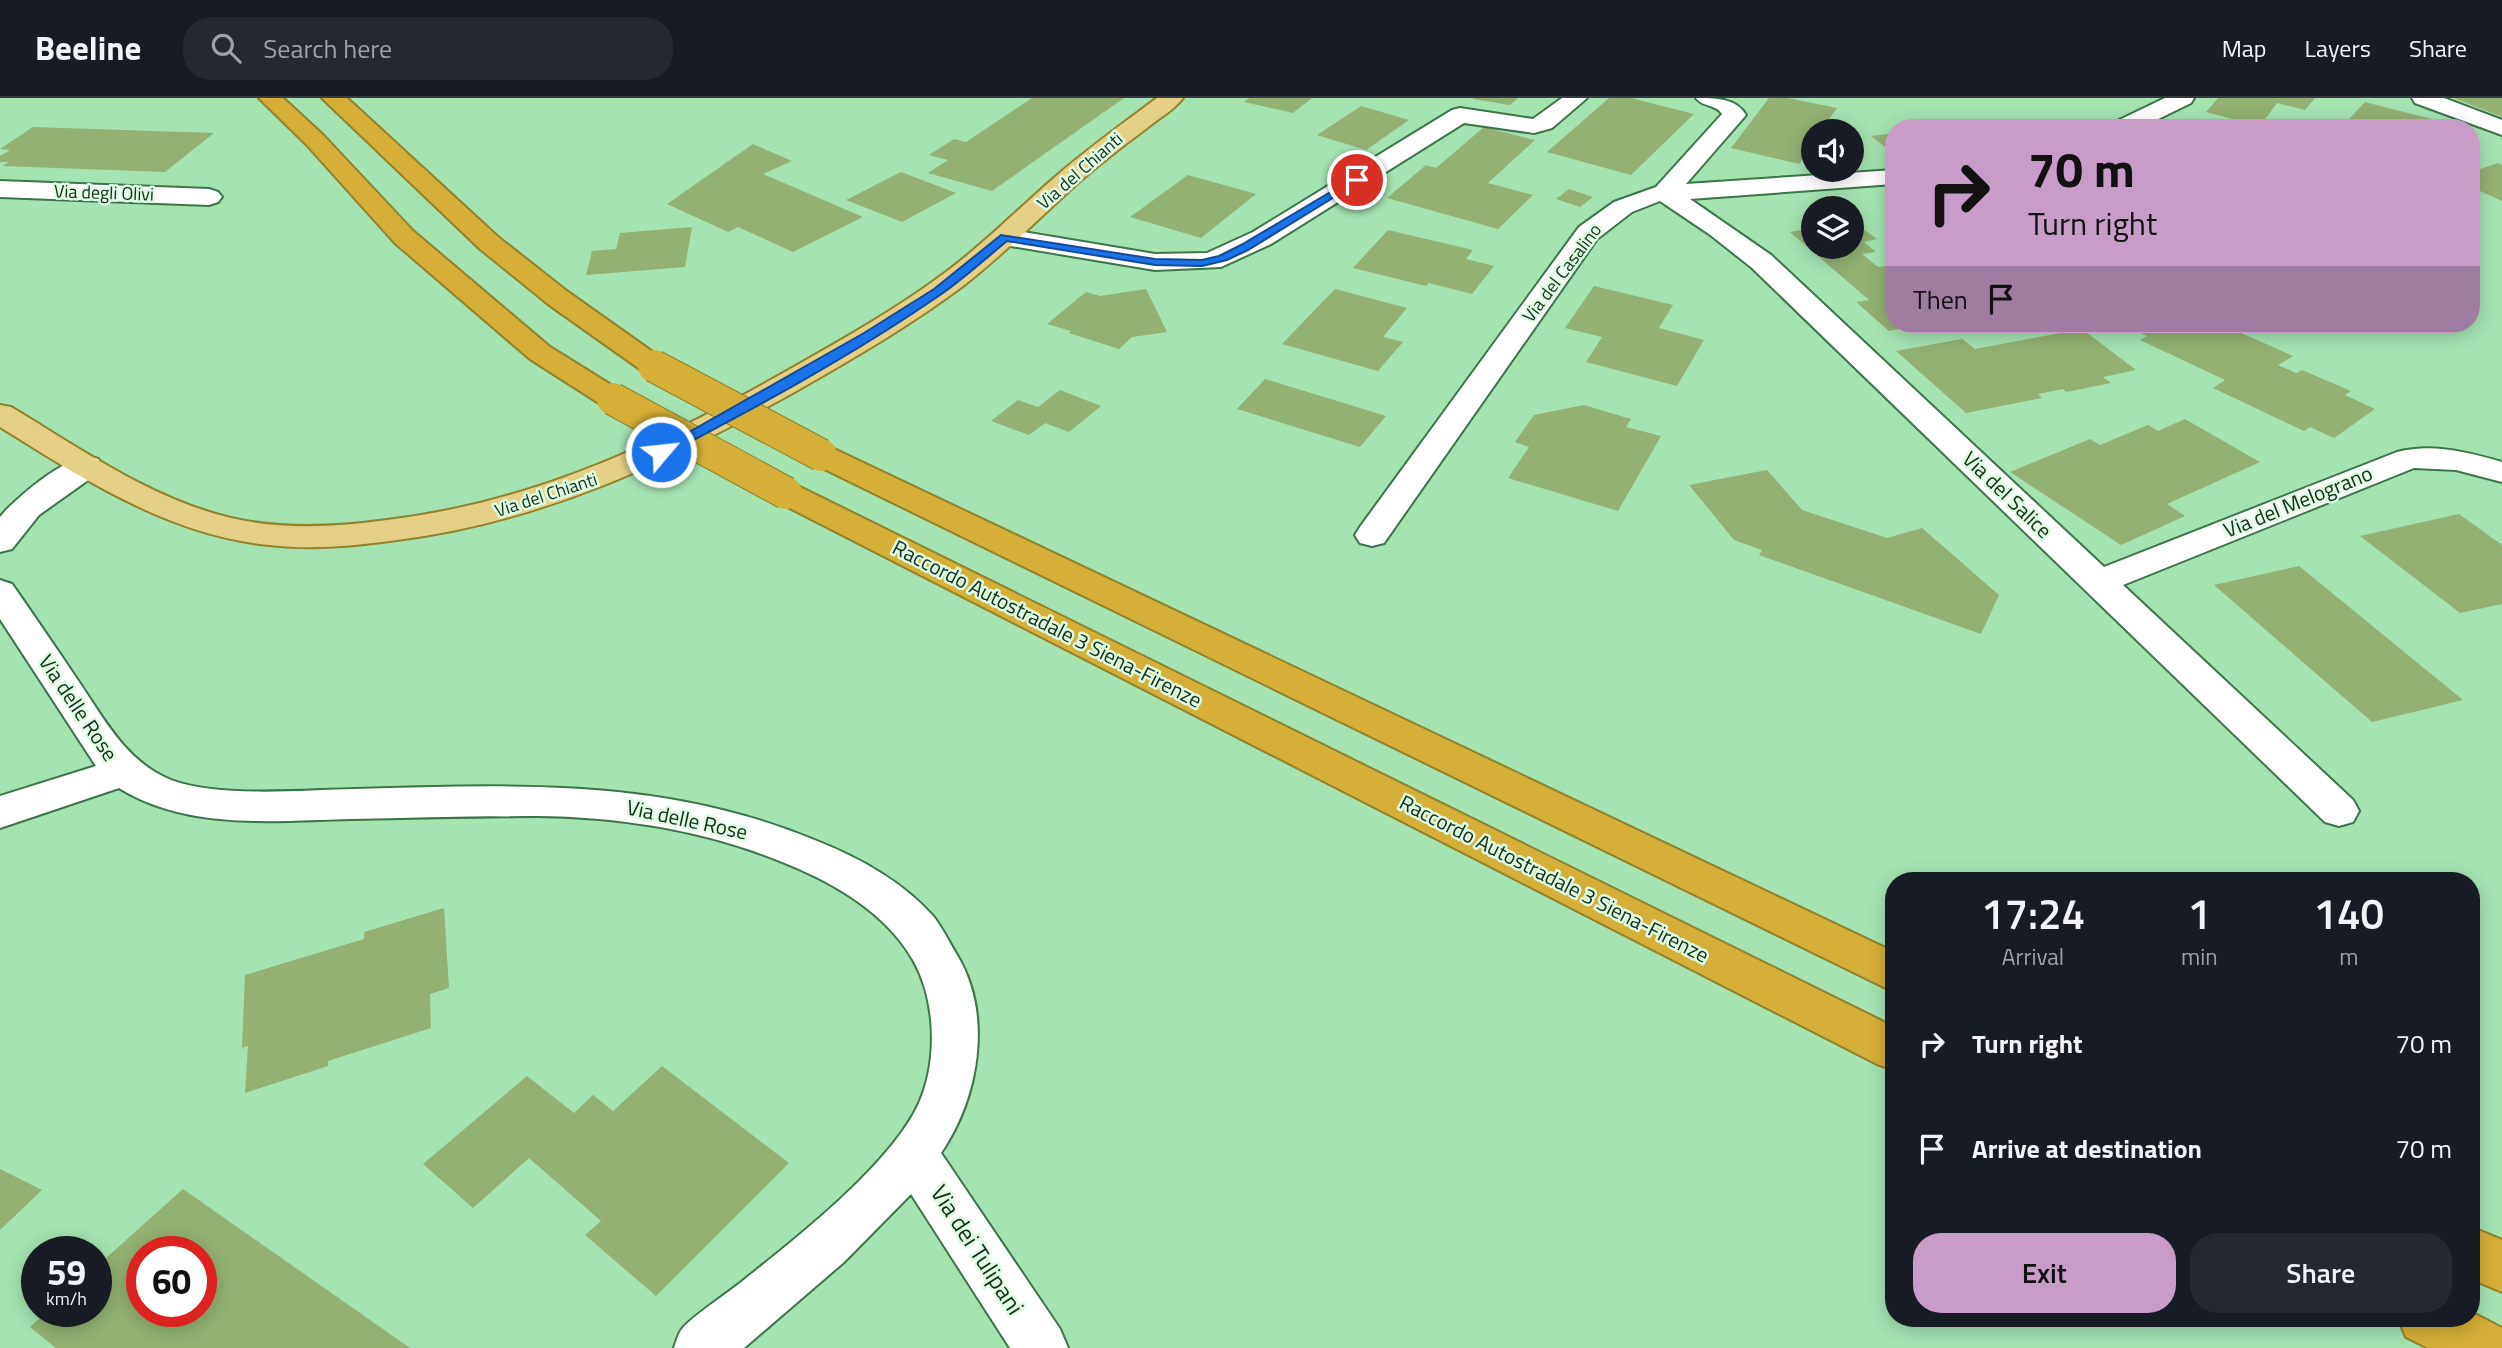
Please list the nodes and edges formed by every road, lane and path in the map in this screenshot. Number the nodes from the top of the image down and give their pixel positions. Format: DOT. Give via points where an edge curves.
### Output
graph roads {
  1 [pos="270,98"];
  2 [pos="333,98"];
  3 [pos="1172,98"];
  4 [pos="1576,98"];
  5 [pos="1707,98"];
  6 [pos="2183,98"];
  7 [pos="2423,98"];
  8 [pos="2140,119"];
  9 [pos="2478,119"];
  10 [pos="2480,120"];
  11 [pos="2502,128"];
  12 [pos="1885,178"];
  13 [pos="0,189"];
  14 [pos="1664,193"];
  15 [pos="209,197"];
  16 [pos="1004,237"];
  17 [pos="0,414"];
  18 [pos="87,466"];
  19 [pos="2502,472"];
  20 [pos="1372,535"];
  21 [pos="0,541"];
  22 [pos="2099,582"];
  23 [pos="0,593"];
  24 [pos="123,772"];
  25 [pos="2339,811"];
  26 [pos="0,812"];
  27 [pos="1885,969"];
  28 [pos="1885,1045"];
  29 [pos="914,1153"];
  30 [pos="2480,1256"];
  31 [pos="2502,1267"];
  32 [pos="2443,1327"];
  33 [pos="701,1348"];
  34 [pos="1041,1348"];
  35 [pos="2485,1348"];
  1 -- 28 [label="highway, Raccordo Autostradale 3 Siena-Firenze, bridge" via="404,237 540,353 613,399 786,493"];
  2 -- 27 [label="highway, bridge" via="530,278 654,366 821,455"];
  3 -- 16 [label="main road, Via del Chianti" via="1094,156"];
  4 -- 16 [label="street" via="1534,126 1460,115 1262,238 1211,261 1155,262"];
  5 -- 14 [label="street" via="1725,103 1734,115"];
  6 -- 8 [label="street"];
  7 -- 9 [label="street"];
  10 -- 11 [label="street"];
  12 -- 14 [label="street, Via del Casalino"];
  13 -- 15 [label="street, Via degli Olivi"];
  14 -- 20 [label="street, Via del Casalino" via="1621,208 1588,233"];
  14 -- 22 [label="street, Via del Salice" via="1761,261"];
  16 -- 18 [label="main road, Via del Chianti" via="911,309 731,415 604,477 493,512 421,528 361,534 255,533 165,508"];
  17 -- 18 [label="main road, Via del Chianti"];
  18 -- 21 [label="street" via="16,516"];
  19 -- 22 [label="street, Via del Melograno" via="2455,460 2408,459"];
  22 -- 25 [label="street, Via del Salice"];
  23 -- 24 [label="street, Via delle Rose"];
  24 -- 26 [label="street"];
  24 -- 29 [label="street, Via delle Rose" via="153,790 227,805 535,800 613,805 698,818 820,858 895,907 925,940 948,986 954,1010 951,1078 944,1101"];
  29 -- 33 [label="street, Via delle Rose" via="846,1225"];
  29 -- 34 [label="street, Via dei Tulipani"];
  30 -- 31 [label="highway"];
  32 -- 35 [label="highway"];
}
